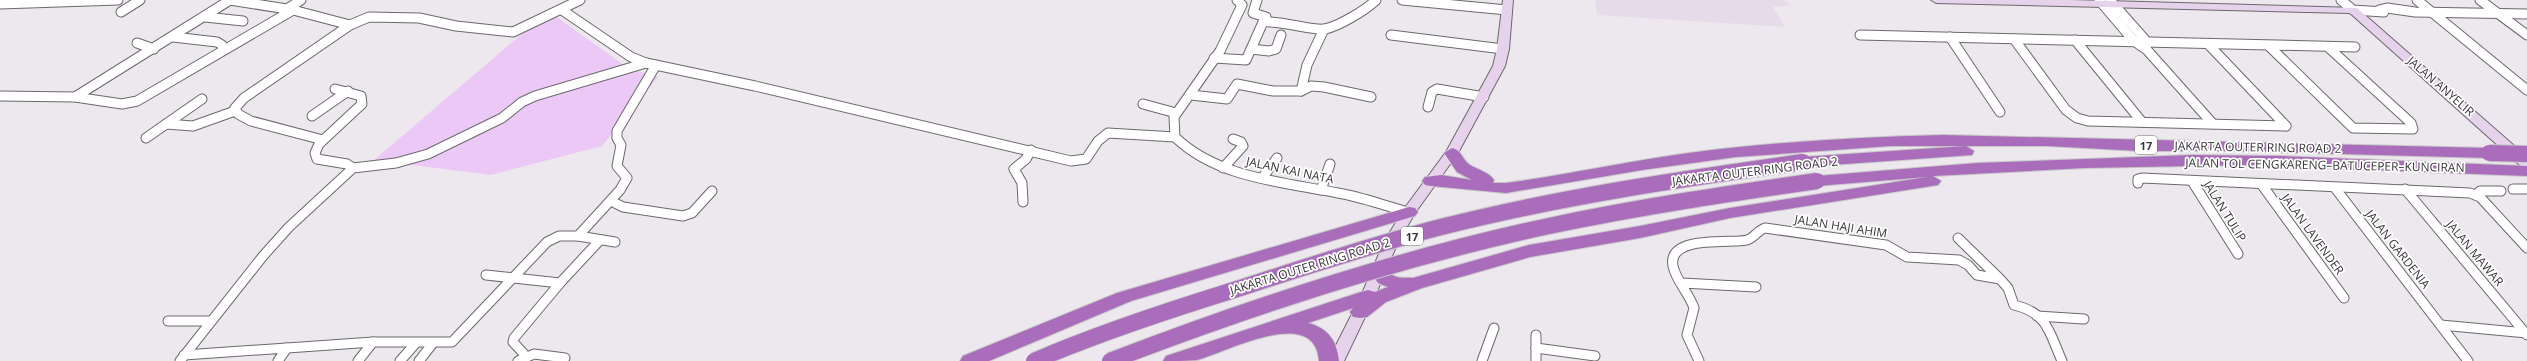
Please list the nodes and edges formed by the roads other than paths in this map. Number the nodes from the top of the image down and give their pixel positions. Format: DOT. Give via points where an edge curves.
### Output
graph roads {
  1 [pos="118,0"];
  2 [pos="140,0"];
  3 [pos="230,0"];
  4 [pos="301,0"];
  5 [pos="580,0"];
  6 [pos="1237,0"];
  7 [pos="1257,0"];
  8 [pos="1376,0"];
  9 [pos="1402,0"];
  10 [pos="1936,0"];
  11 [pos="2342,0"];
  12 [pos="2417,0"];
  13 [pos="2480,0"];
  14 [pos="86,1"];
  15 [pos="102,1"];
  16 [pos="23,2"];
  17 [pos="1447,2"];
  18 [pos="2106,2"];
  19 [pos="0,4"];
  20 [pos="1507,5"];
  21 [pos="290,9"];
  22 [pos="562,10"];
  23 [pos="2353,10"];
  24 [pos="121,12"];
  25 [pos="2432,12"];
  26 [pos="2499,14"];
  27 [pos="2527,14"];
  28 [pos="205,17"];
  29 [pos="243,21"];
  30 [pos="1266,21"];
  31 [pos="350,25"];
  32 [pos="1324,29"];
  33 [pos="1281,35"];
  34 [pos="1391,35"];
  35 [pos="2527,35"];
  36 [pos="1860,36"];
  37 [pos="173,37"];
  38 [pos="1950,38"];
  39 [pos="2014,39"];
  40 [pos="2075,40"];
  41 [pos="2134,41"];
  42 [pos="137,43"];
  43 [pos="2208,44"];
  44 [pos="2147,46"];
  45 [pos="2269,46"];
  46 [pos="2328,47"];
  47 [pos="2355,47"];
  48 [pos="1251,48"];
  49 [pos="154,49"];
  50 [pos="1503,49"];
  51 [pos="223,50"];
  52 [pos="1214,58"];
  53 [pos="651,64"];
  54 [pos="335,89"];
  55 [pos="2527,90"];
  56 [pos="1301,91"];
  57 [pos="348,92"];
  58 [pos="1192,94"];
  59 [pos="0,96"];
  60 [pos="75,97"];
  61 [pos="1371,97"];
  62 [pos="1484,97"];
  63 [pos="202,99"];
  64 [pos="1143,104"];
  65 [pos="1428,107"];
  66 [pos="235,111"];
  67 [pos="2000,112"];
  68 [pos="1176,113"];
  69 [pos="312,116"];
  70 [pos="2142,122"];
  71 [pos="166,124"];
  72 [pos="2213,124"];
  73 [pos="1175,137"];
  74 [pos="146,138"];
  75 [pos="1233,139"];
  76 [pos="323,140"];
  77 [pos="2150,145"];
  78 [pos="1031,150"];
  79 [pos="1452,153"];
  80 [pos="2527,154"];
  81 [pos="1277,158"];
  82 [pos="1330,164"];
  83 [pos="2527,164"];
  84 [pos="2027,166"];
  85 [pos="353,168"];
  86 [pos="1223,168"];
  87 [pos="2527,171"];
  88 [pos="1263,177"];
  89 [pos="1431,181"];
  90 [pos="2192,181"];
  91 [pos="2138,183"];
  92 [pos="2262,184"];
  93 [pos="1520,186"];
  94 [pos="2335,188"];
  95 [pos="2513,188"];
  96 [pos="2405,189"];
  97 [pos="1321,190"];
  98 [pos="2527,190"];
  99 [pos="712,191"];
  100 [pos="2501,192"];
  101 [pos="2473,194"];
  102 [pos="611,201"];
  103 [pos="1023,202"];
  104 [pos="1409,212"];
  105 [pos="1350,228"];
  106 [pos="578,236"];
  107 [pos="1958,238"];
  108 [pos="600,240"];
  109 [pos="615,242"];
  110 [pos="1391,242"];
  111 [pos="2527,248"];
  112 [pos="2238,254"];
  113 [pos="1379,272"];
  114 [pos="486,275"];
  115 [pos="515,277"];
  116 [pos="1998,277"];
  117 [pos="1682,283"];
  118 [pos="560,284"];
  119 [pos="1415,284"];
  120 [pos="1756,287"];
  121 [pos="2344,298"];
  122 [pos="1364,304"];
  123 [pos="2037,316"];
  124 [pos="2084,318"];
  125 [pos="168,321"];
  126 [pos="210,321"];
  127 [pos="2442,326"];
  128 [pos="1494,328"];
  129 [pos="1263,329"];
  130 [pos="2527,334"];
  131 [pos="1536,335"];
  132 [pos="373,342"];
  133 [pos="416,343"];
  134 [pos="433,343"];
  135 [pos="287,348"];
  136 [pos="1536,348"];
  137 [pos="1595,356"];
  138 [pos="182,358"];
  139 [pos="521,358"];
  140 [pos="565,358"];
  141 [pos="278,361"];
  142 [pos="358,361"];
  143 [pos="400,361"];
  144 [pos="419,361"];
  145 [pos="970,361"];
  146 [pos="1034,361"];
  147 [pos="1110,361"];
  148 [pos="1173,361"];
  149 [pos="1329,361"];
  150 [pos="1336,361"];
  151 [pos="1482,361"];
  152 [pos="1536,361"];
  153 [pos="1699,361"];
  154 [pos="2062,361"];
  155 [pos="2468,361"];
  1 -- 15 [label="street"];
  2 -- 24 [label="street"];
  3 -- 21 [label="street"];
  3 -- 28 [label="street"];
  4 -- 21 [label="street"];
  5 -- 22 [label="street"];
  6 -- 52 [label="street" via="1242,5 1239,13"];
  7 -- 30 [label="street" via="1253,13 1266,17"];
  8 -- 32 [label="street" via="1368,8"];
  9 -- 17 [label="street"];
  10 -- 18 [label="street"];
  11 -- 23 [label="street"];
  12 -- 25 [label="street"];
  13 -- 26 [label="street"];
  14 -- 15 [label="street"];
  14 -- 16 [label="street"];
  16 -- 19 [label="street"];
  17 -- 20 [label="street"];
  18 -- 23 [label="street"];
  18 -- 41 [label="street"];
  18 -- 44 [label="street"];
  20 -- 50 [label="street"];
  21 -- 31 [label="street"];
  21 -- 51 [label="street"];
  22 -- 31 [label="street" via="513,32 388,16 369,17"];
  22 -- 53 [label="street" via="631,57"];
  23 -- 25 [label="street" via="2379,10 2395,14"];
  23 -- 83 [label="street, JALAN ANYELIR"];
  25 -- 26 [label="street"];
  25 -- 55 [label="street"];
  26 -- 27 [label="street"];
  26 -- 35 [label="street"];
  28 -- 29 [label="street"];
  28 -- 37 [label="street"];
  30 -- 32 [label="street"];
  30 -- 48 [label="street" via="1261,24"];
  31 -- 66 [label="street" via="244,98"];
  32 -- 56 [label="street" via="1307,65"];
  33 -- 48 [label="street" via="1274,50"];
  34 -- 50 [label="street"];
  36 -- 38 [label="street"];
  37 -- 49 [label="street"];
  37 -- 51 [label="street" via="217,42 222,45"];
  38 -- 39 [label="street"];
  38 -- 67 [label="street"];
  39 -- 40 [label="street"];
  39 -- 70 [label="street" via="2072,116 2088,122"];
  40 -- 41 [label="street"];
  40 -- 70 [label="street"];
  41 -- 44 [label="street"];
  42 -- 49 [label="street"];
  43 -- 44 [label="street"];
  43 -- 45 [label="street"];
  43 -- 72 [label="street" via="2286,126"];
  44 -- 72 [label="street"];
  45 -- 46 [label="street"];
  45 -- 46 [label="street" via="2353,128 2413,129 2411,123"];
  46 -- 47 [label="street"];
  48 -- 52 [label="street" via="1246,60"];
  49 -- 60 [label="street"];
  50 -- 62 [label="street" via="1499,66"];
  51 -- 60 [label="street" via="132,103"];
  52 -- 58 [label="street"];
  53 -- 78 [label="street"];
  53 -- 85 [label="street" via="535,96 522,102 502,118 428,154 396,163"];
  53 -- 102 [label="street" via="617,131 621,145 617,166 627,178"];
  54 -- 57 [label="street"];
  56 -- 58 [label="street" via="1273,91 1238,84 1227,99"];
  56 -- 61 [label="street" via="1311,86 1324,87"];
  57 -- 69 [label="street"];
  57 -- 76 [label="street" via="361,96 362,104"];
  58 -- 68 [label="street"];
  59 -- 60 [label="street"];
  62 -- 65 [label="street" via="1437,89 1432,92"];
  62 -- 79 [label="street"];
  63 -- 71 [label="street"];
  64 -- 68 [label="street"];
  66 -- 71 [label="street" via="194,128 179,128"];
  66 -- 76 [label="street" via="252,121"];
  68 -- 73 [label="street" via="1172,124"];
  70 -- 72 [label="street"];
  71 -- 74 [label="street"];
  73 -- 78 [label="street" via="1108,133 1103,136 1089,157 1077,161"];
  73 -- 86 [label="street, JALAN KAI NATA" via="1185,149"];
  75 -- 86 [label="street" via="1241,142 1243,146"];
  76 -- 85 [label="street" via="315,153 317,159 347,164"];
  77 -- 80 [label="highway, JAKARTA OUTER RING ROAD 2 / 17, bridge"];
  77 -- 93 [label="highway" via="2058,140 1917,141 1806,146 1637,165"];
  77 -- 146 [label="highway, JAKARTA OUTER RING ROAD 2 / 17, bridge" via="2004,149 1803,162 1609,192 1498,215 1392,241 1191,303"];
  78 -- 103 [label="street" via="1026,159 1014,168 1022,183"];
  79 -- 89 [label="street"];
  79 -- 93 [label="highway" via="1463,168 1474,176"];
  81 -- 88 [label="street"];
  82 -- 97 [label="street"];
  84 -- 87 [label="highway, JALAN TOL CENGKARENG–BATUCEPER–KUNCIRAN / 17" via="2246,160"];
  84 -- 119 [label="highway" via="1730,212 1640,232 1529,251"];
  84 -- 147 [label="highway, JAKARTA OUTER RING ROAD 2 / 17, bridge" via="1817,181 1622,211 1495,239 1303,292 1198,326"];
  85 -- 126 [label="street" via="289,227"];
  86 -- 88 [label="street, JALAN KAI NATA"];
  88 -- 97 [label="street, JALAN KAI NATA"];
  89 -- 93 [label="highway" via="1452,180 1492,188"];
  89 -- 104 [label="street"];
  90 -- 91 [label="street" via="2142,178 2138,179"];
  90 -- 92 [label="street"];
  90 -- 112 [label="street, JALAN TULIP"];
  92 -- 94 [label="street"];
  92 -- 121 [label="street, JALAN LAVENDER"];
  94 -- 96 [label="street"];
  94 -- 127 [label="street, JALAN GARDENIA"];
  95 -- 98 [label="street"];
  96 -- 101 [label="street"];
  96 -- 130 [label="street, JALAN MAWAR"];
  97 -- 104 [label="street, JALAN KAI NATA"];
  99 -- 102 [label="street" via="692,213 683,216 623,207"];
  100 -- 101 [label="street" via="2480,191"];
  101 -- 111 [label="street"];
  102 -- 106 [label="street"];
  104 -- 105 [label="highway"];
  104 -- 110 [label="street"];
  105 -- 110 [label="highway" via="1379,228 1388,234"];
  105 -- 145 [label="highway" via="1124,297"];
  106 -- 108 [label="street"];
  106 -- 115 [label="street" via="566,234 549,240"];
  107 -- 116 [label="street"];
  108 -- 109 [label="street"];
  108 -- 118 [label="street"];
  110 -- 113 [label="street"];
  113 -- 119 [label="highway" via="1382,278 1389,281"];
  113 -- 122 [label="street"];
  114 -- 115 [label="street"];
  115 -- 118 [label="street"];
  115 -- 134 [label="street" via="455,339 447,344"];
  116 -- 117 [label="street, JALAN HAJI AHIM" via="1977,275 1959,260 1907,257 1886,245 1765,228 1749,240 1714,240 1678,251 1673,261"];
  116 -- 123 [label="street" via="2008,288 2014,305 2031,309"];
  117 -- 120 [label="street"];
  117 -- 153 [label="street" via="1689,292 1695,310 1695,317 1687,329 1687,335"];
  118 -- 139 [label="street" via="514,338"];
  119 -- 122 [label="highway"];
  122 -- 129 [label="highway"];
  122 -- 150 [label="street"];
  123 -- 124 [label="street"];
  123 -- 154 [label="street" via="2044,320"];
  125 -- 126 [label="street"];
  126 -- 138 [label="street"];
  127 -- 130 [label="street"];
  127 -- 155 [label="street, JALAN GARDENIA"];
  128 -- 151 [label="street"];
  129 -- 148 [label="highway"];
  129 -- 149 [label="highway" via="1296,326 1314,331 1325,341 1329,350"];
  131 -- 136 [label="street"];
  132 -- 133 [label="street"];
  132 -- 135 [label="street"];
  132 -- 142 [label="street"];
  133 -- 134 [label="street"];
  133 -- 143 [label="street"];
  134 -- 144 [label="street"];
  135 -- 138 [label="street"];
  135 -- 141 [label="street"];
  136 -- 137 [label="street"];
  136 -- 152 [label="street"];
  139 -- 140 [label="street" via="532,353"];
}
